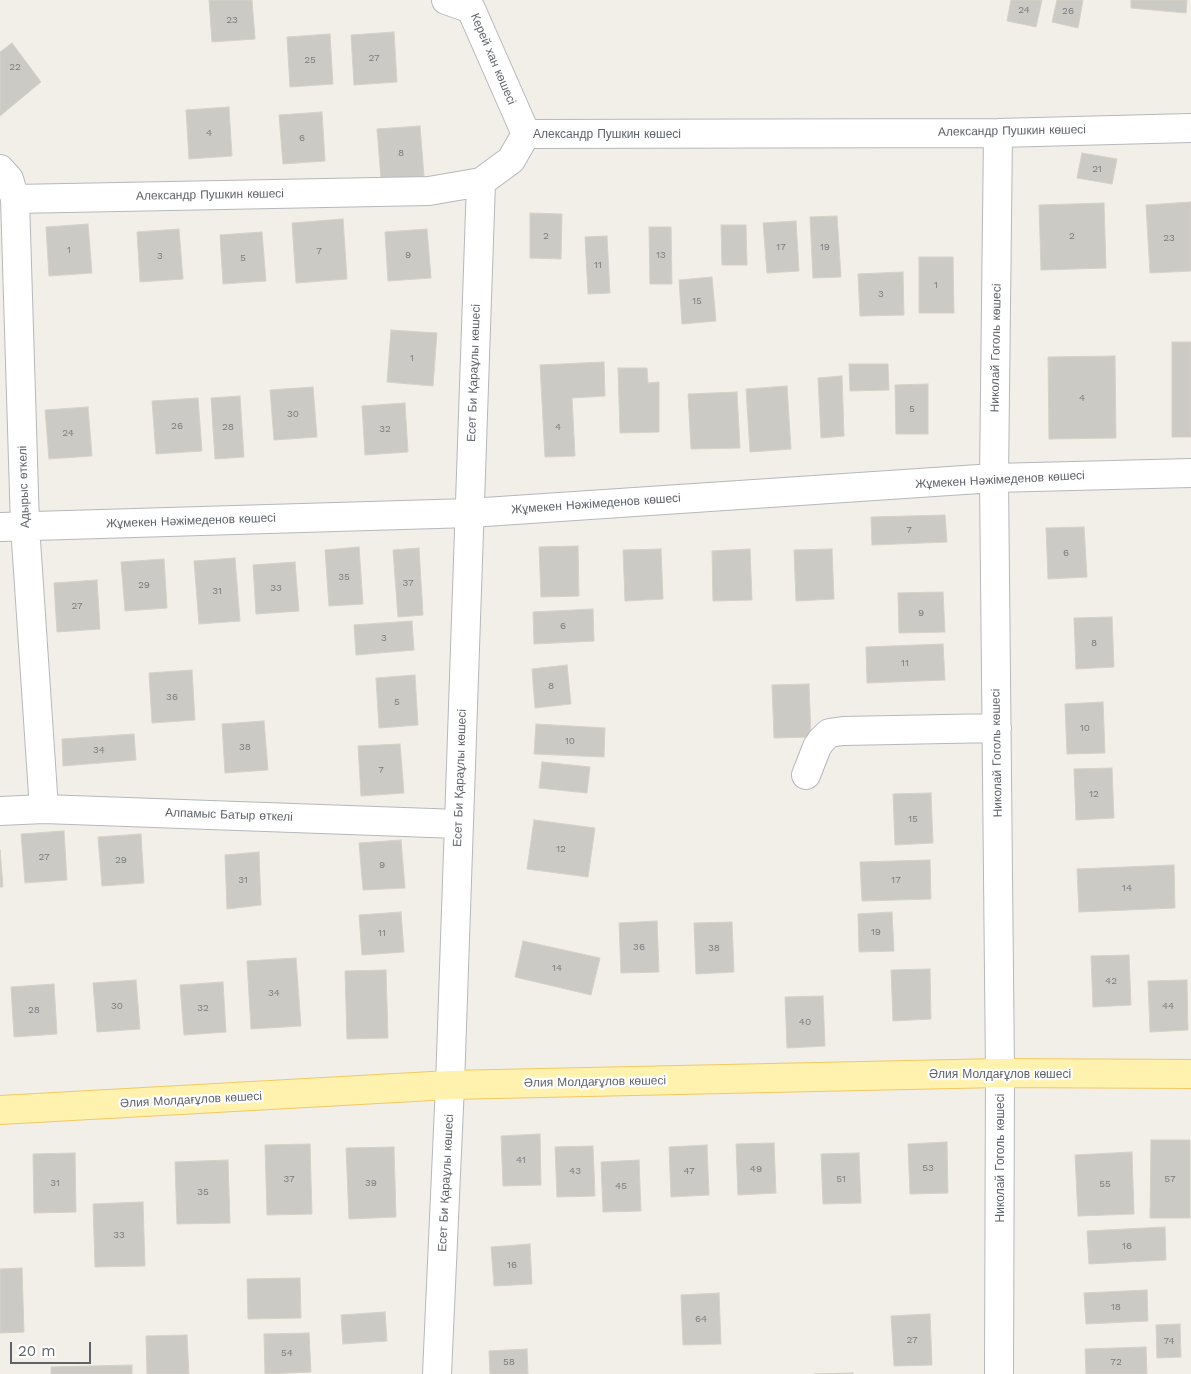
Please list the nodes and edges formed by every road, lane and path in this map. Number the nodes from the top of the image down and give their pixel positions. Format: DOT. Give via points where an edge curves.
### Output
graph roads {
  1 [pos="446,0"];
  2 [pos="1191,128"];
  3 [pos="998,132"];
  4 [pos="526,134"];
  5 [pos="0,169"];
  6 [pos="481,182"];
  7 [pos="15,199"];
  8 [pos="1191,473"];
  9 [pos="994,478"];
  10 [pos="470,513"];
  11 [pos="13,526"];
  12 [pos="997,728"];
  13 [pos="806,775"];
  14 [pos="44,809"];
  15 [pos="0,811"];
  16 [pos="459,824"];
  17 [pos="1000,1073"];
  18 [pos="1191,1074"];
  19 [pos="450,1086"];
  20 [pos="0,1110"];
  21 [pos="437,1374"];
  22 [pos="999,1374"];
  1 -- 4 [label="street, Керей хан көшесі" via="471,9"];
  2 -- 3 [label="street, Александр Пушкин көшесі"];
  3 -- 4 [label="street, Александр Пушкин көшесі"];
  3 -- 9 [label="street, Николай Гоголь көшесі"];
  4 -- 6 [label="street, Александр Пушкин көшесі" via="511,160"];
  5 -- 7 [label="street, Адырыс өткелі" via="9,180"];
  6 -- 7 [label="street, Александр Пушкин көшесі" via="429,191"];
  6 -- 10 [label="street, Есет Би Қараұлы көшесі"];
  7 -- 11 [label="street, Адырыс өткелі"];
  8 -- 9 [label="street, Жұмекен Нәжімеденов көшесі"];
  9 -- 10 [label="street, Жұмекен Нәжімеденов көшесі"];
  9 -- 12 [label="street, Николай Гоголь көшесі"];
  10 -- 11 [label="street, Жұмекен Нәжімеденов көшесі"];
  10 -- 16 [label="street, Есет Би Қараұлы көшесі"];
  11 -- 14 [label="street, Адырыс өткелі"];
  12 -- 13 [label="street" via="829,733 817,747"];
  12 -- 17 [label="street, Николай Гоголь көшесі"];
  14 -- 15 [label="street, Алпамыс Батыр өткелі"];
  14 -- 16 [label="street, Алпамыс Батыр өткелі"];
  16 -- 19 [label="street, Есет Би Қараұлы көшесі"];
  17 -- 18 [label="main road, Әлия Молдағұлов көшесі"];
  17 -- 19 [label="main road, Әлия Молдағұлов көшесі"];
  17 -- 22 [label="street, Николай Гоголь көшесі"];
  19 -- 20 [label="main road, Әлия Молдағұлов көшесі"];
  19 -- 21 [label="street, Есет Би Қараұлы көшесі"];
}
